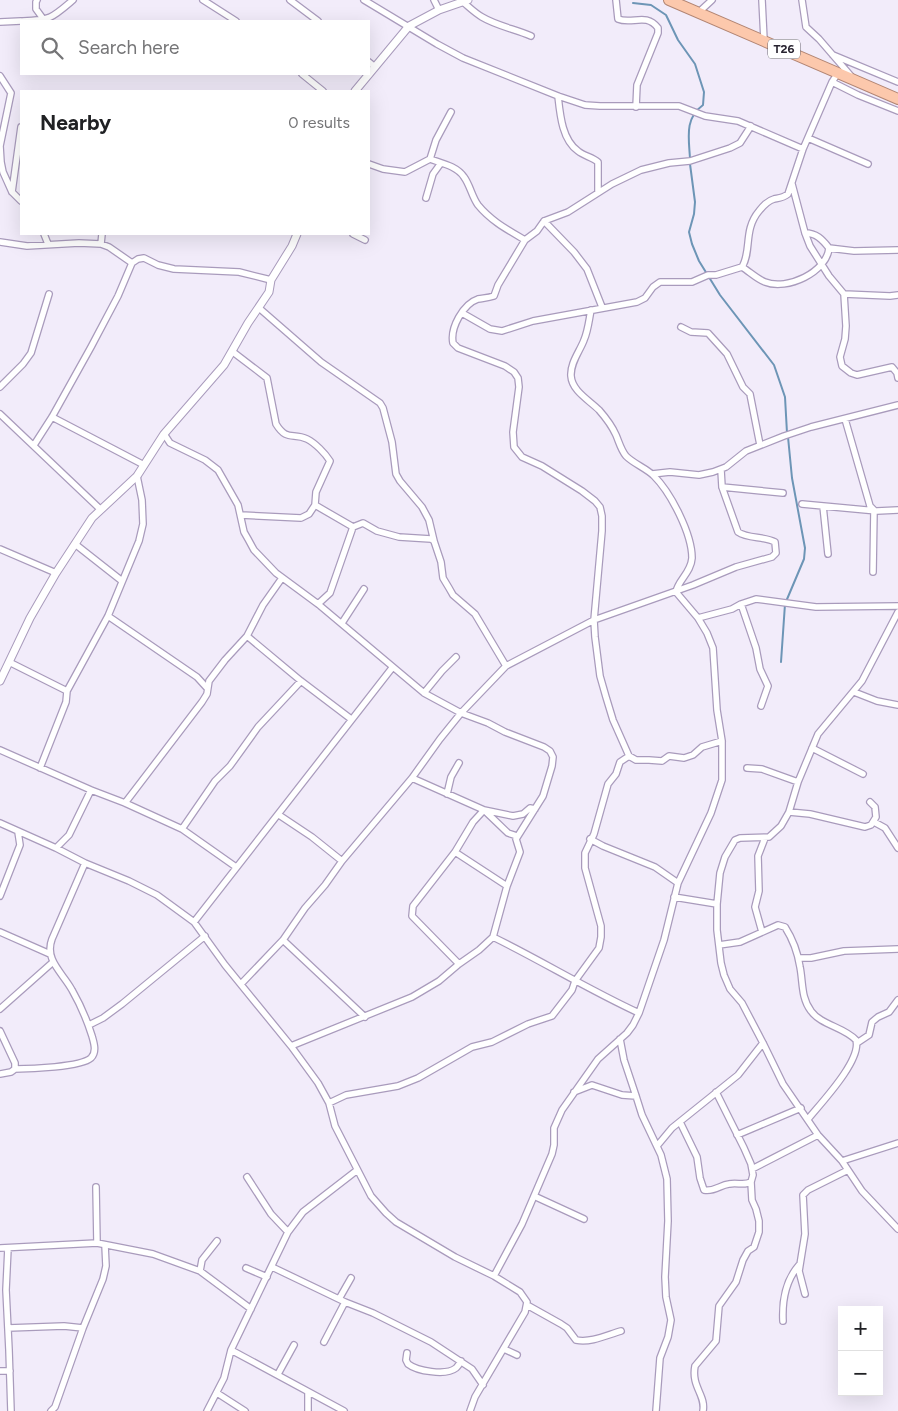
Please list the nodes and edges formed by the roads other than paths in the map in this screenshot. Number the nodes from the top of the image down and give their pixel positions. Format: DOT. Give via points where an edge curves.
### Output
graph roads {
  1 [pos="37,0"];
  2 [pos="73,0"];
  3 [pos="203,0"];
  4 [pos="290,0"];
  5 [pos="364,0"];
  6 [pos="434,0"];
  7 [pos="616,0"];
  8 [pos="670,0"];
  9 [pos="712,0"];
  10 [pos="762,0"];
  11 [pos="802,0"];
  12 [pos="466,1"];
  13 [pos="439,10"];
  14 [pos="699,12"];
  15 [pos="44,20"];
  16 [pos="234,20"];
  17 [pos="317,20"];
  18 [pos="20,21"];
  19 [pos="0,22"];
  20 [pos="409,26"];
  21 [pos="532,36"];
  22 [pos="764,40"];
  23 [pos="832,54"];
  24 [pos="372,64"];
  25 [pos="840,74"];
  26 [pos="303,75"];
  27 [pos="365,75"];
  28 [pos="0,76"];
  29 [pos="856,81"];
  30 [pos="832,82"];
  31 [pos="898,82"];
  32 [pos="322,90"];
  33 [pos="356,90"];
  34 [pos="558,96"];
  35 [pos="898,99"];
  36 [pos="636,107"];
  37 [pos="898,111"];
  38 [pos="451,112"];
  39 [pos="3,119"];
  40 [pos="751,126"];
  41 [pos="20,134"];
  42 [pos="808,138"];
  43 [pos="803,149"];
  44 [pos="430,159"];
  45 [pos="441,163"];
  46 [pos="370,164"];
  47 [pos="868,164"];
  48 [pos="792,184"];
  49 [pos="12,192"];
  50 [pos="598,192"];
  51 [pos="426,198"];
  52 [pos="20,200"];
  53 [pos="544,221"];
  54 [pos="805,233"];
  55 [pos="44,235"];
  56 [pos="102,235"];
  57 [pos="297,235"];
  58 [pos="355,235"];
  59 [pos="365,240"];
  60 [pos="525,240"];
  61 [pos="0,242"];
  62 [pos="48,244"];
  63 [pos="101,244"];
  64 [pos="829,248"];
  65 [pos="898,250"];
  66 [pos="132,263"];
  67 [pos="822,265"];
  68 [pos="742,267"];
  69 [pos="271,280"];
  70 [pos="49,294"];
  71 [pos="844,294"];
  72 [pos="898,295"];
  73 [pos="602,307"];
  74 [pos="259,308"];
  75 [pos="591,310"];
  76 [pos="462,312"];
  77 [pos="681,327"];
  78 [pos="233,352"];
  79 [pos="898,378"];
  80 [pos="0,387"];
  81 [pos="898,405"];
  82 [pos="0,414"];
  83 [pos="52,417"];
  84 [pos="845,419"];
  85 [pos="164,434"];
  86 [pos="34,445"];
  87 [pos="760,445"];
  88 [pos="144,465"];
  89 [pos="721,470"];
  90 [pos="652,474"];
  91 [pos="137,476"];
  92 [pos="722,487"];
  93 [pos="783,493"];
  94 [pos="802,504"];
  95 [pos="315,505"];
  96 [pos="824,506"];
  97 [pos="100,509"];
  98 [pos="874,510"];
  99 [pos="898,510"];
  100 [pos="241,515"];
  101 [pos="353,527"];
  102 [pos="434,541"];
  103 [pos="75,544"];
  104 [pos="0,548"];
  105 [pos="828,554"];
  106 [pos="873,572"];
  107 [pos="56,573"];
  108 [pos="282,578"];
  109 [pos="122,580"];
  110 [pos="364,589"];
  111 [pos="676,591"];
  112 [pos="318,604"];
  113 [pos="740,604"];
  114 [pos="898,606"];
  115 [pos="898,612"];
  116 [pos="108,616"];
  117 [pos="698,618"];
  118 [pos="594,620"];
  119 [pos="342,623"];
  120 [pos="247,636"];
  121 [pos="456,657"];
  122 [pos="9,662"];
  123 [pos="506,666"];
  124 [pos="392,668"];
  125 [pos="0,681"];
  126 [pos="301,681"];
  127 [pos="207,688"];
  128 [pos="67,691"];
  129 [pos="854,692"];
  130 [pos="424,693"];
  131 [pos="898,705"];
  132 [pos="761,706"];
  133 [pos="461,713"];
  134 [pos="351,719"];
  135 [pos="722,741"];
  136 [pos="812,748"];
  137 [pos="0,750"];
  138 [pos="629,756"];
  139 [pos="459,763"];
  140 [pos="40,768"];
  141 [pos="747,768"];
  142 [pos="862,774"];
  143 [pos="412,778"];
  144 [pos="798,782"];
  145 [pos="91,790"];
  146 [pos="447,794"];
  147 [pos="125,802"];
  148 [pos="870,802"];
  149 [pos="535,809"];
  150 [pos="484,810"];
  151 [pos="790,812"];
  152 [pos="279,815"];
  153 [pos="874,822"];
  154 [pos="0,823"];
  155 [pos="182,829"];
  156 [pos="18,832"];
  157 [pos="517,836"];
  158 [pos="765,838"];
  159 [pos="590,839"];
  160 [pos="56,848"];
  161 [pos="898,848"];
  162 [pos="455,852"];
  163 [pos="342,861"];
  164 [pos="85,863"];
  165 [pos="236,867"];
  166 [pos="678,883"];
  167 [pos="507,886"];
  168 [pos="0,896"];
  169 [pos="674,897"];
  170 [pos="716,904"];
  171 [pos="194,922"];
  172 [pos="0,932"];
  173 [pos="762,932"];
  174 [pos="205,936"];
  175 [pos="493,937"];
  176 [pos="283,940"];
  177 [pos="719,945"];
  178 [pos="898,949"];
  179 [pos="50,954"];
  180 [pos="799,958"];
  181 [pos="53,962"];
  182 [pos="459,964"];
  183 [pos="576,982"];
  184 [pos="241,984"];
  185 [pos="898,1000"];
  186 [pos="0,1008"];
  187 [pos="639,1013"];
  188 [pos="365,1017"];
  189 [pos="89,1025"];
  190 [pos="0,1031"];
  191 [pos="620,1039"];
  192 [pos="763,1044"];
  193 [pos="857,1044"];
  194 [pos="291,1046"];
  195 [pos="15,1069"];
  196 [pos="0,1074"];
  197 [pos="574,1092"];
  198 [pos="716,1092"];
  199 [pos="636,1096"];
  200 [pos="329,1102"];
  201 [pos="801,1108"];
  202 [pos="808,1118"];
  203 [pos="680,1122"];
  204 [pos="737,1135"];
  205 [pos="818,1135"];
  206 [pos="898,1143"];
  207 [pos="657,1146"];
  208 [pos="842,1160"];
  209 [pos="752,1169"];
  210 [pos="356,1170"];
  211 [pos="848,1170"];
  212 [pos="247,1176"];
  213 [pos="751,1182"];
  214 [pos="96,1187"];
  215 [pos="534,1196"];
  216 [pos="584,1218"];
  217 [pos="898,1229"];
  218 [pos="288,1232"];
  219 [pos="217,1241"];
  220 [pos="97,1243"];
  221 [pos="106,1245"];
  222 [pos="0,1248"];
  223 [pos="8,1248"];
  224 [pos="799,1265"];
  225 [pos="272,1267"];
  226 [pos="246,1268"];
  227 [pos="200,1271"];
  228 [pos="494,1276"];
  229 [pos="267,1278"];
  230 [pos="351,1278"];
  231 [pos="805,1294"];
  232 [pos="342,1300"];
  233 [pos="527,1305"];
  234 [pos="252,1308"];
  235 [pos="783,1320"];
  236 [pos="8,1328"];
  237 [pos="83,1328"];
  238 [pos="622,1331"];
  239 [pos="324,1342"];
  240 [pos="294,1345"];
  241 [pos="231,1350"];
  242 [pos="504,1350"];
  243 [pos="407,1353"];
  244 [pos="517,1355"];
  245 [pos="461,1361"];
  246 [pos="0,1371"];
  247 [pos="10,1371"];
  248 [pos="278,1374"];
  249 [pos="483,1384"];
  250 [pos="217,1392"];
  251 [pos="308,1393"];
  252 [pos="11,1411"];
  253 [pos="51,1411"];
  254 [pos="207,1411"];
  255 [pos="246,1411"];
  256 [pos="308,1411"];
  257 [pos="344,1411"];
  258 [pos="470,1411"];
  259 [pos="656,1411"];
  260 [pos="703,1411"];
  1 -- 15 [label="street" via="36,8"];
  2 -- 15 [label="street" via="52,18"];
  3 -- 16 [label="street"];
  4 -- 17 [label="street"];
  5 -- 20 [label="street"];
  6 -- 13 [label="street"];
  7 -- 36 [label="street" via="618,20 643,19 658,28 637,85"];
  8 -- 14 [label="highway, T26"];
  9 -- 14 [label="street"];
  10 -- 22 [label="street"];
  11 -- 23 [label="street" via="806,27"];
  12 -- 13 [label="street"];
  12 -- 21 [label="street" via="481,17"];
  13 -- 20 [label="street"];
  14 -- 22 [label="highway, T26"];
  18 -- 19 [label="street"];
  20 -- 24 [label="street"];
  20 -- 34 [label="street" via="464,58"];
  22 -- 25 [label="highway, T26"];
  23 -- 29 [label="street"];
  23 -- 31 [label="street"];
  25 -- 29 [label="highway, T26"];
  25 -- 30 [label="street"];
  26 -- 32 [label="street"];
  27 -- 33 [label="street"];
  28 -- 39 [label="street" via="11,93"];
  29 -- 35 [label="highway, T26"];
  30 -- 37 [label="street"];
  30 -- 42 [label="street"];
  34 -- 36 [label="street" via="585,105"];
  34 -- 50 [label="street" via="562,126 572,144 579,152 598,162"];
  36 -- 40 [label="street" via="679,106 705,116 731,119"];
  38 -- 44 [label="street"];
  39 -- 49 [label="street" via="1,162"];
  40 -- 43 [label="street"];
  40 -- 50 [label="street" via="740,143 730,148 690,161 641,170"];
  41 -- 49 [label="street"];
  42 -- 43 [label="street"];
  42 -- 47 [label="street"];
  43 -- 48 [label="street"];
  44 -- 45 [label="street"];
  44 -- 46 [label="street" via="405,172 383,170"];
  45 -- 51 [label="street" via="433,174"];
  45 -- 60 [label="street" via="460,172 476,203 498,224"];
  48 -- 54 [label="street"];
  48 -- 68 [label="street" via="785,196 769,201 753,219"];
  49 -- 52 [label="street"];
  50 -- 53 [label="street" via="568,212"];
  53 -- 60 [label="street"];
  53 -- 73 [label="street" via="587,269"];
  54 -- 64 [label="street" via="817,235"];
  54 -- 67 [label="street"];
  55 -- 62 [label="street"];
  56 -- 63 [label="street"];
  57 -- 69 [label="street"];
  58 -- 59 [label="street"];
  60 -- 76 [label="street" via="494,296 476,299"];
  61 -- 62 [label="street" via="27,246"];
  62 -- 63 [label="street"];
  63 -- 66 [label="street"];
  64 -- 65 [label="street"];
  64 -- 67 [label="street"];
  66 -- 69 [label="street" via="144,258 174,269 239,272"];
  66 -- 83 [label="street" via="118,296"];
  67 -- 68 [label="street" via="794,282 773,284 765,283"];
  67 -- 71 [label="street"];
  68 -- 73 [label="street" via="692,282 660,282 637,302"];
  69 -- 74 [label="street" via="269,292"];
  70 -- 80 [label="street" via="31,352"];
  71 -- 72 [label="street"];
  71 -- 79 [label="street" via="846,326 840,356 842,366 857,375 892,367"];
  73 -- 75 [label="street"];
  74 -- 78 [label="street"];
  74 -- 102 [label="street" via="322,362 380,402 392,442 396,474 430,520"];
  75 -- 76 [label="street" via="533,321 502,331 490,329"];
  75 -- 90 [label="street" via="584,341 571,371 573,385 604,416 625,455"];
  76 -- 118 [label="street" via="453,330 453,343 458,348 505,366 518,378 514,446 522,457 582,491 600,507 602,532"];
  77 -- 87 [label="street" via="691,332 708,333 728,354 740,382 752,398"];
  78 -- 85 [label="street"];
  78 -- 95 [label="street" via="267,378 280,430 287,435 307,439 330,461 316,492"];
  81 -- 84 [label="street"];
  82 -- 86 [label="street"];
  83 -- 86 [label="street"];
  83 -- 88 [label="street"];
  84 -- 87 [label="street"];
  84 -- 98 [label="street" via="870,506"];
  85 -- 88 [label="street"];
  85 -- 100 [label="street" via="170,443 218,470"];
  86 -- 97 [label="street"];
  87 -- 89 [label="street" via="739,455"];
  88 -- 91 [label="street"];
  89 -- 90 [label="street" via="698,475"];
  89 -- 92 [label="street"];
  90 -- 111 [label="street" via="674,504 691,548 688,572"];
  91 -- 97 [label="street"];
  91 -- 109 [label="street" via="143,524 139,542"];
  92 -- 93 [label="street"];
  92 -- 111 [label="street" via="738,532 773,540 776,553"];
  94 -- 96 [label="street"];
  95 -- 100 [label="street" via="301,518"];
  95 -- 101 [label="street"];
  96 -- 98 [label="street"];
  96 -- 105 [label="street"];
  97 -- 103 [label="street"];
  98 -- 99 [label="street"];
  98 -- 106 [label="street"];
  100 -- 108 [label="street" via="244,532 254,550"];
  101 -- 102 [label="street" via="363,524 399,537"];
  101 -- 112 [label="street" via="330,593"];
  102 -- 123 [label="street" via="443,578 453,595 475,614"];
  103 -- 107 [label="street"];
  103 -- 109 [label="street"];
  104 -- 107 [label="street"];
  107 -- 122 [label="street"];
  108 -- 112 [label="street"];
  108 -- 120 [label="street"];
  109 -- 116 [label="street"];
  110 -- 119 [label="street"];
  111 -- 117 [label="street"];
  111 -- 118 [label="street"];
  112 -- 119 [label="street"];
  113 -- 114 [label="street" via="756,599 816,607"];
  113 -- 117 [label="street"];
  113 -- 132 [label="street" via="768,686"];
  115 -- 129 [label="street"];
  116 -- 127 [label="street" via="197,677"];
  116 -- 128 [label="street"];
  117 -- 135 [label="street" via="713,648"];
  118 -- 123 [label="street"];
  118 -- 138 [label="street" via="600,676"];
  119 -- 124 [label="street"];
  120 -- 126 [label="street"];
  120 -- 127 [label="street" via="225,660"];
  121 -- 130 [label="street"];
  122 -- 125 [label="street"];
  122 -- 128 [label="street"];
  123 -- 133 [label="street"];
  124 -- 130 [label="street"];
  124 -- 134 [label="street"];
  126 -- 134 [label="street"];
  126 -- 155 [label="street" via="258,727"];
  127 -- 147 [label="street" via="202,702"];
  128 -- 140 [label="street" via="66,702"];
  129 -- 131 [label="street" via="877,702"];
  129 -- 136 [label="street" via="824,725"];
  130 -- 133 [label="street"];
  133 -- 143 [label="street"];
  133 -- 149 [label="street" via="550,751 552,766 543,796"];
  134 -- 152 [label="street"];
  135 -- 138 [label="street" via="702,747 684,758 669,756 662,761 636,760"];
  135 -- 166 [label="street" via="722,780 718,793"];
  136 -- 142 [label="street"];
  136 -- 144 [label="street"];
  137 -- 140 [label="street"];
  138 -- 159 [label="street" via="620,762 608,784"];
  139 -- 146 [label="street"];
  140 -- 145 [label="street"];
  141 -- 144 [label="street"];
  143 -- 146 [label="street"];
  143 -- 163 [label="street"];
  144 -- 151 [label="street"];
  145 -- 147 [label="street"];
  145 -- 160 [label="street" via="69,835"];
  146 -- 150 [label="street"];
  147 -- 155 [label="street"];
  148 -- 153 [label="street" via="877,811"];
  149 -- 150 [label="street" via="513,816"];
  149 -- 157 [label="street"];
  150 -- 157 [label="street" via="508,833"];
  150 -- 162 [label="street"];
  151 -- 153 [label="street" via="865,827"];
  151 -- 158 [label="street" via="774,835"];
  152 -- 163 [label="street"];
  152 -- 165 [label="street"];
  153 -- 161 [label="street" via="885,828"];
  154 -- 156 [label="street"];
  155 -- 165 [label="street"];
  156 -- 160 [label="street"];
  156 -- 168 [label="street" via="20,846"];
  157 -- 167 [label="street" via="520,852"];
  158 -- 170 [label="street" via="740,838 731,845 720,873"];
  158 -- 173 [label="street" via="758,856 759,891 755,907"];
  159 -- 166 [label="street" via="656,867"];
  159 -- 183 [label="street" via="584,860 601,937 599,948"];
  160 -- 164 [label="street"];
  162 -- 167 [label="street"];
  162 -- 182 [label="street" via="411,911 412,916"];
  163 -- 176 [label="street"];
  164 -- 171 [label="street" via="157,895"];
  164 -- 179 [label="street" via="50,944"];
  165 -- 171 [label="street"];
  166 -- 169 [label="street"];
  167 -- 175 [label="street"];
  169 -- 170 [label="street"];
  169 -- 187 [label="street" via="664,940"];
  170 -- 177 [label="street"];
  171 -- 174 [label="street"];
  172 -- 179 [label="street"];
  173 -- 177 [label="street" via="740,942"];
  173 -- 180 [label="street" via="778,925 785,927"];
  174 -- 184 [label="street"];
  174 -- 189 [label="street" via="122,1004"];
  175 -- 182 [label="street"];
  175 -- 183 [label="street"];
  176 -- 184 [label="street"];
  176 -- 188 [label="street"];
  177 -- 192 [label="street" via="721,964 730,989 742,1003"];
  178 -- 180 [label="street" via="844,951"];
  179 -- 181 [label="street"];
  180 -- 193 [label="street" via="804,996 813,1014 850,1035"];
  181 -- 186 [label="street"];
  181 -- 189 [label="street" via="72,988"];
  182 -- 188 [label="street" via="412,997"];
  183 -- 187 [label="street"];
  183 -- 200 [label="street" via="552,1016 546,1019 472,1047 398,1086 346,1095"];
  184 -- 194 [label="street"];
  185 -- 193 [label="street" via="889,1012 872,1022 870,1035"];
  187 -- 191 [label="street"];
  188 -- 194 [label="street"];
  189 -- 195 [label="street" via="95,1050 92,1058 46,1068"];
  190 -- 195 [label="street"];
  191 -- 197 [label="street" via="598,1058"];
  191 -- 199 [label="street"];
  192 -- 198 [label="street" via="738,1075"];
  192 -- 201 [label="street" via="783,1084"];
  193 -- 202 [label="street" via="851,1063"];
  194 -- 200 [label="street"];
  195 -- 196 [label="street"];
  197 -- 199 [label="street" via="592,1085"];
  197 -- 215 [label="street" via="556,1122 552,1154"];
  198 -- 203 [label="street"];
  198 -- 204 [label="street"];
  199 -- 207 [label="street"];
  200 -- 210 [label="street" via="335,1126"];
  201 -- 202 [label="street"];
  201 -- 204 [label="street"];
  202 -- 205 [label="street"];
  203 -- 207 [label="street"];
  203 -- 213 [label="street" via="697,1157 704,1190"];
  204 -- 209 [label="street"];
  205 -- 208 [label="street"];
  205 -- 209 [label="street"];
  206 -- 208 [label="street"];
  207 -- 259 [label="street" via="667,1179 665,1277 671,1320 660,1358"];
  208 -- 211 [label="street"];
  209 -- 213 [label="street"];
  210 -- 218 [label="street" via="303,1212"];
  210 -- 228 [label="street" via="371,1196 396,1222"];
  211 -- 217 [label="street" via="868,1198"];
  211 -- 224 [label="street" via="803,1195 805,1234"];
  212 -- 218 [label="street" via="271,1214"];
  213 -- 260 [label="street" via="759,1232 754,1247 743,1260 736,1282 719,1306 716,1341 695,1366 696,1387 703,1401"];
  214 -- 220 [label="street"];
  215 -- 216 [label="street"];
  215 -- 228 [label="street"];
  218 -- 225 [label="street"];
  219 -- 227 [label="street" via="202,1260"];
  220 -- 221 [label="street"];
  220 -- 223 [label="street"];
  221 -- 227 [label="street" via="152,1254"];
  221 -- 237 [label="street" via="103,1279"];
  222 -- 223 [label="street"];
  223 -- 236 [label="street"];
  224 -- 231 [label="street"];
  224 -- 235 [label="street" via="786,1289"];
  225 -- 229 [label="street"];
  225 -- 232 [label="street"];
  226 -- 229 [label="street"];
  227 -- 234 [label="street"];
  228 -- 233 [label="street" via="520,1292"];
  229 -- 234 [label="street"];
  230 -- 232 [label="street"];
  232 -- 239 [label="street"];
  232 -- 245 [label="street" via="431,1342"];
  233 -- 238 [label="street" via="567,1328 576,1340 594,1340"];
  233 -- 242 [label="street"];
  234 -- 241 [label="street"];
  236 -- 237 [label="street"];
  236 -- 247 [label="street"];
  237 -- 253 [label="street"];
  240 -- 248 [label="street"];
  241 -- 248 [label="street"];
  241 -- 250 [label="street"];
  242 -- 244 [label="street"];
  242 -- 249 [label="street"];
  243 -- 245 [label="street" via="408,1364 419,1370 451,1370"];
  245 -- 249 [label="street"];
  246 -- 247 [label="street"];
  247 -- 252 [label="street"];
  248 -- 251 [label="street"];
  249 -- 258 [label="street"];
  250 -- 254 [label="street"];
  250 -- 255 [label="street"];
  251 -- 256 [label="street"];
  251 -- 257 [label="street"];
}
